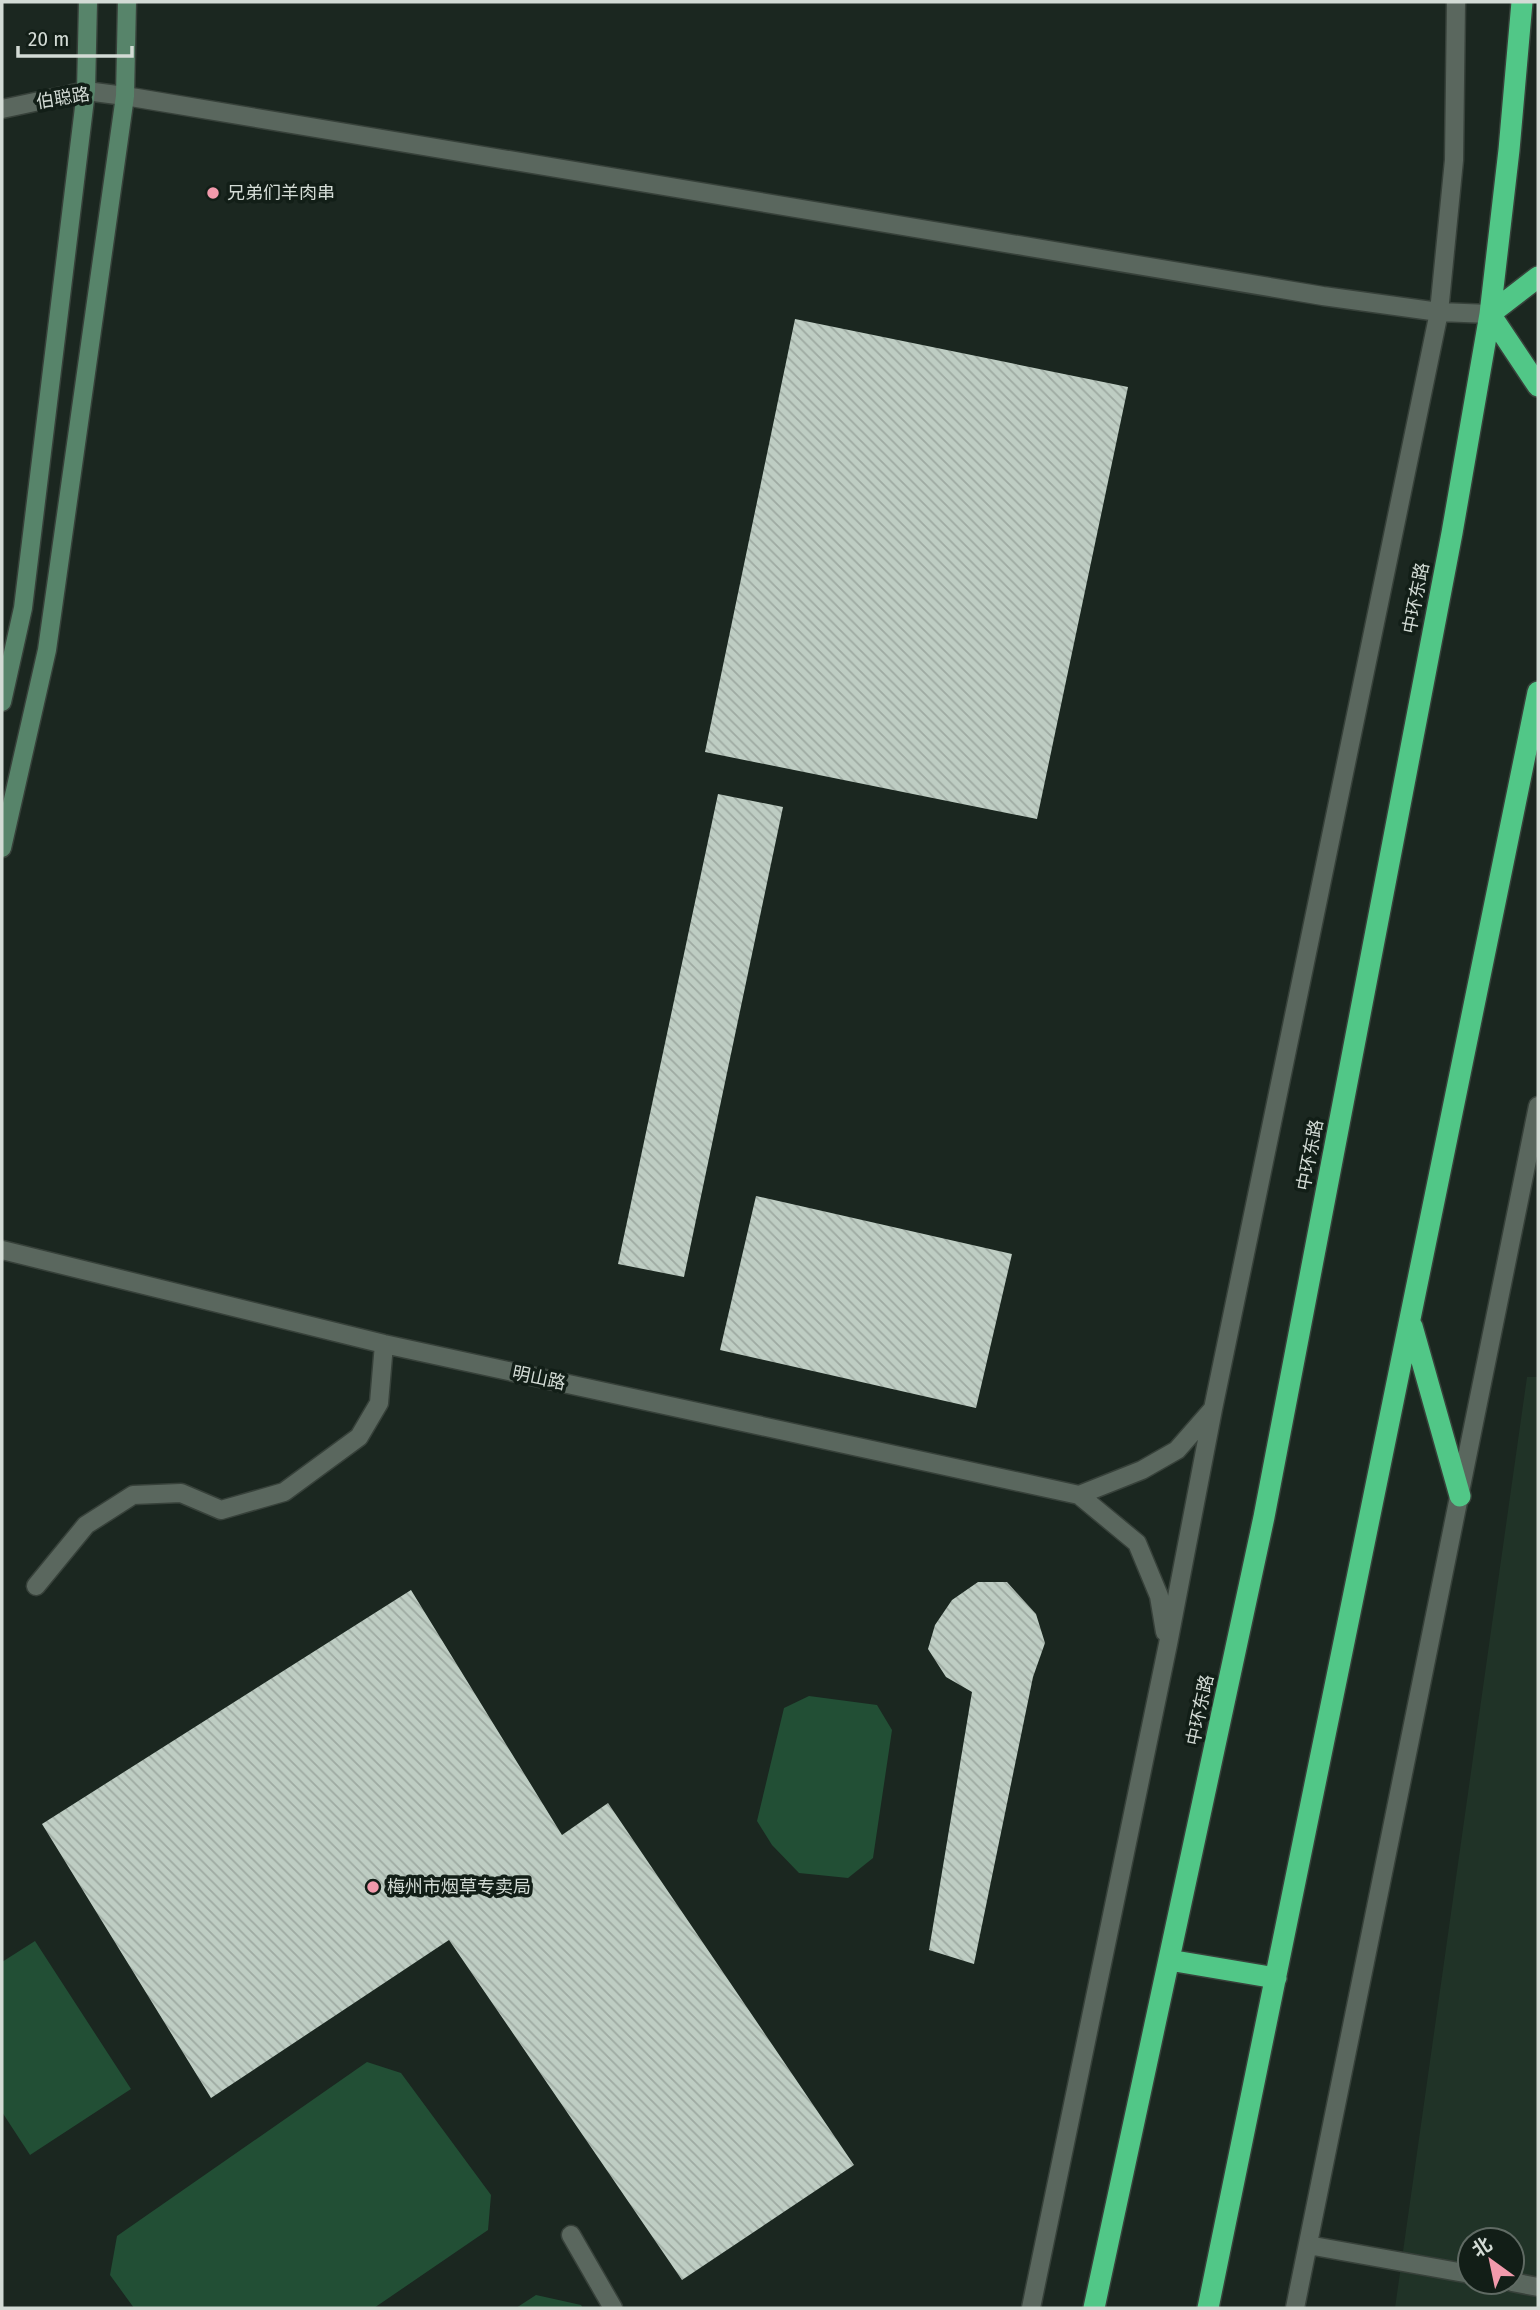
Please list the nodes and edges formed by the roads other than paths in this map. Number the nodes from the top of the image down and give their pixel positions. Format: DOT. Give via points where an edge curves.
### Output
graph roads {
  1 [pos="88,2"];
  2 [pos="127,2"];
  3 [pos="1456,2"];
  4 [pos="1522,2"];
  5 [pos="86,91"];
  6 [pos="125,96"];
  7 [pos="2,109"];
  8 [pos="1538,277"];
  9 [pos="1439,312"];
  10 [pos="1490,314"];
  11 [pos="1538,386"];
  12 [pos="1538,692"];
  13 [pos="2,702"];
  14 [pos="2,848"];
  15 [pos="1538,1106"];
  16 [pos="1534,1156"];
  17 [pos="2,1250"];
  18 [pos="1410,1321"];
  19 [pos="384,1344"];
  20 [pos="1213,1409"];
  21 [pos="1079,1495"];
  22 [pos="1460,1496"];
  23 [pos="36,1586"];
  24 [pos="1167,1644"];
  25 [pos="1169,1960"];
  26 [pos="1276,1978"];
  27 [pos="571,2235"];
  28 [pos="1308,2245"];
  29 [pos="1456,2271"];
  30 [pos="613,2308"];
  31 [pos="1031,2308"];
  32 [pos="1094,2308"];
  33 [pos="1208,2308"];
  34 [pos="1295,2308"];
  1 -- 5 [label="street"];
  2 -- 6 [label="street"];
  3 -- 9 [label="street" via="1454,160"];
  4 -- 10 [label="highway, 中环东路"];
  5 -- 6 [label="street, 伯聪路"];
  5 -- 7 [label="street, 伯聪路"];
  5 -- 13 [label="street" via="23,608"];
  6 -- 9 [label="street, 伯聪路"];
  6 -- 14 [label="street" via="47,650"];
  8 -- 10 [label="highway"];
  9 -- 10 [label="street, 伯聪路"];
  9 -- 20 [label="street"];
  10 -- 11 [label="highway"];
  10 -- 25 [label="highway, 中环东路" via="1264,1517"];
  12 -- 18 [label="highway"];
  15 -- 16 [label="street"];
  16 -- 22 [label="street"];
  17 -- 19 [label="street, 明山路"];
  18 -- 22 [label="highway"];
  18 -- 26 [label="highway"];
  19 -- 21 [label="street, 明山路"];
  19 -- 23 [label="street" via="379,1403 359,1437 284,1492 221,1510 181,1493 133,1495 86,1525"];
  20 -- 21 [label="street" via="1177,1450 1142,1470"];
  20 -- 24 [label="street"];
  21 -- 24 [label="street" via="1137,1543 1159,1595"];
  22 -- 28 [label="street"];
  24 -- 31 [label="street"];
  25 -- 26 [label="highway"];
  25 -- 32 [label="highway, 中环东路"];
  26 -- 33 [label="highway"];
  27 -- 30 [label="street"];
  28 -- 29 [label="street"];
  28 -- 34 [label="street"];
}
